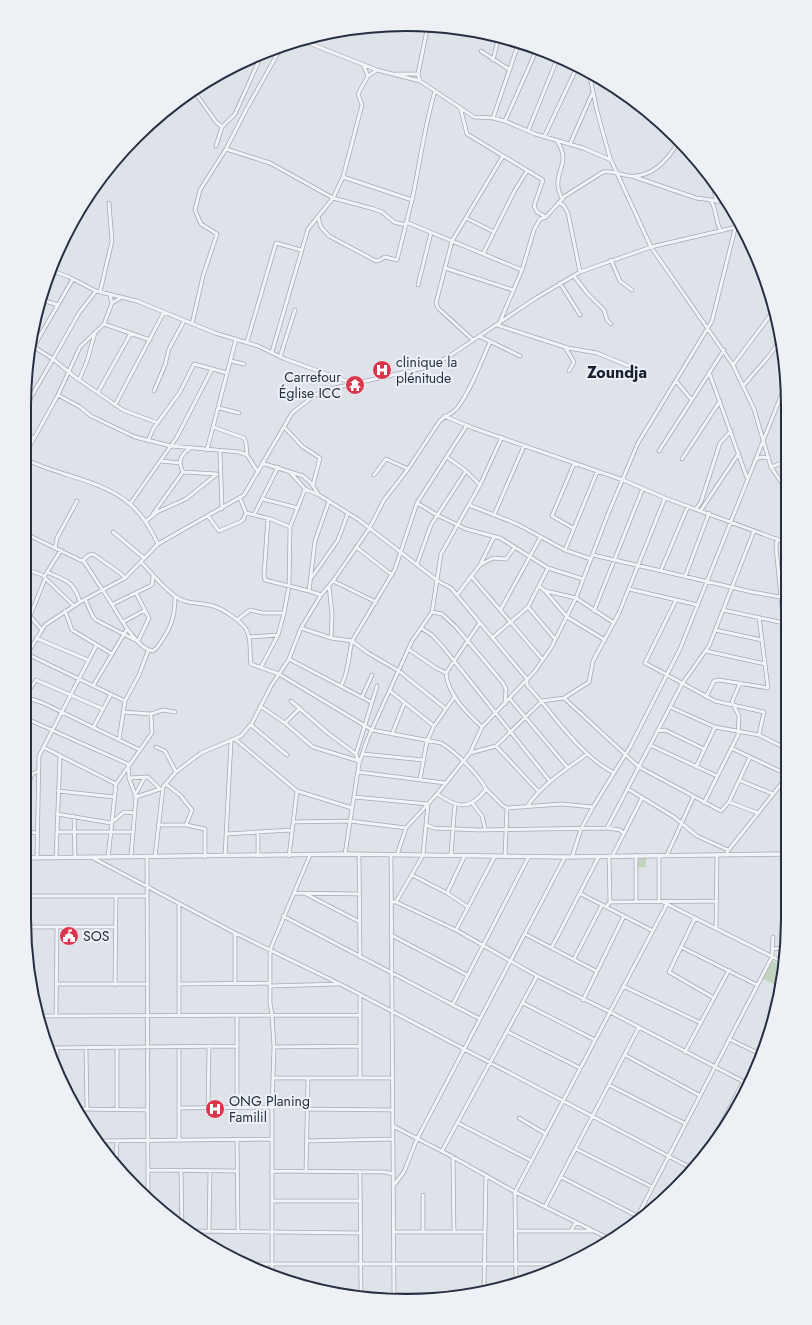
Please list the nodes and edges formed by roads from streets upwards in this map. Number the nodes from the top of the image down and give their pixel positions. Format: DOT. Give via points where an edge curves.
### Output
graph roads {
  1 [pos="427,32"];
  2 [pos="497,43"];
  3 [pos="310,44"];
  4 [pos="518,48"];
  5 [pos="481,51"];
  6 [pos="279,54"];
  7 [pos="535,54"];
  8 [pos="493,60"];
  9 [pos="259,62"];
  10 [pos="555,62"];
  11 [pos="363,64"];
  12 [pos="377,70"];
  13 [pos="510,70"];
  14 [pos="574,71"];
  15 [pos="393,74"];
  16 [pos="418,74"];
  17 [pos="368,76"];
  18 [pos="589,79"];
  19 [pos="420,81"];
  20 [pos="435,91"];
  21 [pos="592,94"];
  22 [pos="197,95"];
  23 [pos="460,107"];
  24 [pos="493,118"];
  25 [pos="505,121"];
  26 [pos="222,127"];
  27 [pos="528,131"];
  28 [pos="544,137"];
  29 [pos="556,140"];
  30 [pos="570,144"];
  31 [pos="216,146"];
  32 [pos="676,146"];
  33 [pos="226,149"];
  34 [pos="503,156"];
  35 [pos="611,160"];
  36 [pos="528,171"];
  37 [pos="617,173"];
  38 [pos="632,176"];
  39 [pos="343,177"];
  40 [pos="715,193"];
  41 [pos="333,198"];
  42 [pos="562,198"];
  43 [pos="412,200"];
  44 [pos="711,201"];
  45 [pos="559,202"];
  46 [pos="717,202"];
  47 [pos="720,202"];
  48 [pos="109,203"];
  49 [pos="318,217"];
  50 [pos="546,217"];
  51 [pos="466,218"];
  52 [pos="406,224"];
  53 [pos="735,227"];
  54 [pos="721,231"];
  55 [pos="494,232"];
  56 [pos="431,233"];
  57 [pos="452,241"];
  58 [pos="651,248"];
  59 [pos="301,250"];
  60 [pos="483,254"];
  61 [pos="612,260"];
  62 [pos="445,268"];
  63 [pos="522,270"];
  64 [pos="56,272"];
  65 [pos="580,272"];
  66 [pos="574,276"];
  67 [pos="74,279"];
  68 [pos="560,283"];
  69 [pos="418,284"];
  70 [pos="513,290"];
  71 [pos="632,290"];
  72 [pos="96,291"];
  73 [pos="100,292"];
  74 [pos="110,295"];
  75 [pos="122,297"];
  76 [pos="46,301"];
  77 [pos="112,303"];
  78 [pos="58,305"];
  79 [pos="295,310"];
  80 [pos="164,312"];
  81 [pos="580,315"];
  82 [pos="770,316"];
  83 [pos="184,321"];
  84 [pos="104,324"];
  85 [pos="192,324"];
  86 [pos="498,324"];
  87 [pos="611,324"];
  88 [pos="708,330"];
  89 [pos="96,332"];
  90 [pos="131,333"];
  91 [pos="479,336"];
  92 [pos="236,339"];
  93 [pos="150,340"];
  94 [pos="473,340"];
  95 [pos="247,342"];
  96 [pos="490,342"];
  97 [pos="36,343"];
  98 [pos="776,346"];
  99 [pos="565,347"];
  100 [pos="36,348"];
  101 [pos="724,350"];
  102 [pos="272,352"];
  103 [pos="520,356"];
  104 [pos="280,357"];
  105 [pos="53,359"];
  106 [pos="231,361"];
  107 [pos="244,364"];
  108 [pos="734,365"];
  109 [pos="212,368"];
  110 [pos="636,369"];
  111 [pos="68,371"];
  112 [pos="569,371"];
  113 [pos="709,372"];
  114 [pos="227,373"];
  115 [pos="79,380"];
  116 [pos="676,381"];
  117 [pos="356,384"];
  118 [pos="744,385"];
  119 [pos="154,391"];
  120 [pos="98,392"];
  121 [pos="31,396"];
  122 [pos="58,396"];
  123 [pos="781,396"];
  124 [pos="691,399"];
  125 [pos="720,401"];
  126 [pos="116,405"];
  127 [pos="219,408"];
  128 [pos="239,413"];
  129 [pos="444,416"];
  130 [pos="158,423"];
  131 [pos="467,425"];
  132 [pos="212,427"];
  133 [pos="284,427"];
  134 [pos="731,431"];
  135 [pos="31,436"];
  136 [pos="502,437"];
  137 [pos="34,438"];
  138 [pos="763,438"];
  139 [pos="148,441"];
  140 [pos="31,444"];
  141 [pos="171,446"];
  142 [pos="524,446"];
  143 [pos="190,448"];
  144 [pos="207,450"];
  145 [pos="220,451"];
  146 [pos="659,451"];
  147 [pos="738,453"];
  148 [pos="247,455"];
  149 [pos="448,457"];
  150 [pos="769,458"];
  151 [pos="682,459"];
  152 [pos="754,460"];
  153 [pos="31,461"];
  154 [pos="161,462"];
  155 [pos="180,463"];
  156 [pos="262,463"];
  157 [pos="781,463"];
  158 [pos="574,464"];
  159 [pos="753,465"];
  160 [pos="744,466"];
  161 [pos="771,467"];
  162 [pos="278,468"];
  163 [pos="408,468"];
  164 [pos="466,471"];
  165 [pos="183,472"];
  166 [pos="258,472"];
  167 [pos="290,472"];
  168 [pos="597,472"];
  169 [pos="219,474"];
  170 [pos="374,475"];
  171 [pos="748,478"];
  172 [pos="623,480"];
  173 [pos="781,481"];
  174 [pos="313,485"];
  175 [pos="480,485"];
  176 [pos="643,488"];
  177 [pos="305,489"];
  178 [pos="319,496"];
  179 [pos="240,498"];
  180 [pos="665,498"];
  181 [pos="263,499"];
  182 [pos="77,501"];
  183 [pos="329,501"];
  184 [pos="417,503"];
  185 [pos="130,504"];
  186 [pos="469,505"];
  187 [pos="688,506"];
  188 [pos="222,508"];
  189 [pos="298,508"];
  190 [pos="696,508"];
  191 [pos="701,510"];
  192 [pos="246,513"];
  193 [pos="348,513"];
  194 [pos="709,513"];
  195 [pos="254,515"];
  196 [pos="437,515"];
  197 [pos="151,516"];
  198 [pos="208,516"];
  199 [pos="494,516"];
  200 [pos="268,518"];
  201 [pos="146,521"];
  202 [pos="731,523"];
  203 [pos="457,524"];
  204 [pos="290,527"];
  205 [pos="573,528"];
  206 [pos="369,529"];
  207 [pos="754,531"];
  208 [pos="113,532"];
  209 [pos="31,536"];
  210 [pos="494,537"];
  211 [pos="540,538"];
  212 [pos="777,539"];
  213 [pos="781,541"];
  214 [pos="158,544"];
  215 [pos="356,547"];
  216 [pos="515,547"];
  217 [pos="55,548"];
  218 [pos="61,550"];
  219 [pos="565,550"];
  220 [pos="399,552"];
  221 [pos="530,556"];
  222 [pos="592,557"];
  223 [pos="144,558"];
  224 [pos="83,560"];
  225 [pos="614,560"];
  226 [pos="141,562"];
  227 [pos="417,564"];
  228 [pos="480,565"];
  229 [pos="637,566"];
  230 [pos="548,568"];
  231 [pos="31,570"];
  232 [pos="661,570"];
  233 [pos="47,572"];
  234 [pos="392,575"];
  235 [pos="153,576"];
  236 [pos="471,576"];
  237 [pos="685,577"];
  238 [pos="44,578"];
  239 [pos="125,578"];
  240 [pos="312,578"];
  241 [pos="583,579"];
  242 [pos="333,581"];
  243 [pos="438,581"];
  244 [pos="708,581"];
  245 [pos="289,586"];
  246 [pos="329,586"];
  247 [pos="538,586"];
  248 [pos="731,586"];
  249 [pos="102,589"];
  250 [pos="629,589"];
  251 [pos="309,591"];
  252 [pos="545,591"];
  253 [pos="136,593"];
  254 [pos="321,595"];
  255 [pos="457,595"];
  256 [pos="175,597"];
  257 [pos="780,597"];
  258 [pos="576,598"];
  259 [pos="85,599"];
  260 [pos="676,600"];
  261 [pos="80,602"];
  262 [pos="376,602"];
  263 [pos="113,604"];
  264 [pos="781,604"];
  265 [pos="698,605"];
  266 [pos="74,606"];
  267 [pos="528,607"];
  268 [pos="501,609"];
  269 [pos="145,610"];
  270 [pos="722,610"];
  271 [pos="65,611"];
  272 [pos="594,611"];
  273 [pos="432,612"];
  274 [pos="31,613"];
  275 [pos="284,613"];
  276 [pos="31,617"];
  277 [pos="566,617"];
  278 [pos="759,618"];
  279 [pos="237,620"];
  280 [pos="123,622"];
  281 [pos="510,622"];
  282 [pos="781,622"];
  283 [pos="614,623"];
  284 [pos="479,624"];
  285 [pos="301,628"];
  286 [pos="422,628"];
  287 [pos="41,629"];
  288 [pos="127,629"];
  289 [pos="715,630"];
  290 [pos="123,634"];
  291 [pos="278,635"];
  292 [pos="249,637"];
  293 [pos="36,638"];
  294 [pos="332,638"];
  295 [pos="492,638"];
  296 [pos="555,639"];
  297 [pos="605,640"];
  298 [pos="762,640"];
  299 [pos="137,641"];
  300 [pos="352,641"];
  301 [pos="468,642"];
  302 [pos="32,645"];
  303 [pos="96,646"];
  304 [pos="408,649"];
  305 [pos="148,651"];
  306 [pos="706,651"];
  307 [pos="112,654"];
  308 [pos="31,657"];
  309 [pos="289,659"];
  310 [pos="88,660"];
  311 [pos="544,660"];
  312 [pos="454,661"];
  313 [pos="765,664"];
  314 [pos="261,667"];
  315 [pos="399,670"];
  316 [pos="446,673"];
  317 [pos="279,674"];
  318 [pos="372,675"];
  319 [pos="667,675"];
  320 [pos="79,679"];
  321 [pos="527,679"];
  322 [pos="740,683"];
  323 [pos="682,684"];
  324 [pos="93,686"];
  325 [pos="340,686"];
  326 [pos="377,686"];
  327 [pos="31,688"];
  328 [pos="390,691"];
  329 [pos="111,694"];
  330 [pos="70,696"];
  331 [pos="455,696"];
  332 [pos="362,697"];
  333 [pos="706,697"];
  334 [pos="510,698"];
  335 [pos="564,698"];
  336 [pos="31,699"];
  337 [pos="125,701"];
  338 [pos="291,701"];
  339 [pos="542,701"];
  340 [pos="371,702"];
  341 [pos="404,704"];
  342 [pos="505,704"];
  343 [pos="260,706"];
  344 [pos="732,706"];
  345 [pos="670,707"];
  346 [pos="300,708"];
  347 [pos="103,709"];
  348 [pos="446,709"];
  349 [pos="62,712"];
  350 [pos="123,712"];
  351 [pos="175,712"];
  352 [pos="151,714"];
  353 [pos="495,714"];
  354 [pos="526,717"];
  355 [pos="31,721"];
  356 [pos="285,723"];
  357 [pos="251,725"];
  358 [pos="365,726"];
  359 [pos="434,726"];
  360 [pos="482,727"];
  361 [pos="715,727"];
  362 [pos="93,728"];
  363 [pos="52,730"];
  364 [pos="372,730"];
  365 [pos="657,731"];
  366 [pos="739,731"];
  367 [pos="510,732"];
  368 [pos="392,734"];
  369 [pos="759,735"];
  370 [pos="235,739"];
  371 [pos="119,740"];
  372 [pos="427,741"];
  373 [pos="231,742"];
  374 [pos="650,745"];
  375 [pos="496,746"];
  376 [pos="781,746"];
  377 [pos="44,747"];
  378 [pos="156,747"];
  379 [pos="731,748"];
  380 [pos="704,749"];
  381 [pos="140,750"];
  382 [pos="470,753"];
  383 [pos="356,754"];
  384 [pos="363,754"];
  385 [pos="587,754"];
  386 [pos="625,754"];
  387 [pos="287,755"];
  388 [pos="60,756"];
  389 [pos="750,757"];
  390 [pos="424,760"];
  391 [pos="462,761"];
  392 [pos="621,761"];
  393 [pos="631,761"];
  394 [pos="359,762"];
  395 [pos="128,764"];
  396 [pos="696,766"];
  397 [pos="639,767"];
  398 [pos="568,768"];
  399 [pos="38,771"];
  400 [pos="176,772"];
  401 [pos="358,772"];
  402 [pos="781,772"];
  403 [pos="614,773"];
  404 [pos="31,776"];
  405 [pos="718,776"];
  406 [pos="145,777"];
  407 [pos="129,778"];
  408 [pos="420,779"];
  409 [pos="550,780"];
  410 [pos="739,780"];
  411 [pos="116,784"];
  412 [pos="445,784"];
  413 [pos="781,784"];
  414 [pos="163,787"];
  415 [pos="486,789"];
  416 [pos="628,789"];
  417 [pos="297,790"];
  418 [pos="58,791"];
  419 [pos="538,791"];
  420 [pos="437,794"];
  421 [pos="773,794"];
  422 [pos="135,796"];
  423 [pos="114,797"];
  424 [pos="354,797"];
  425 [pos="642,798"];
  426 [pos="694,798"];
  427 [pos="728,802"];
  428 [pos="704,803"];
  429 [pos="428,804"];
  430 [pos="455,804"];
  431 [pos="473,804"];
  432 [pos="528,805"];
  433 [pos="593,807"];
  434 [pos="352,808"];
  435 [pos="507,808"];
  436 [pos="134,813"];
  437 [pos="758,813"];
  438 [pos="58,814"];
  439 [pos="74,816"];
  440 [pos="350,821"];
  441 [pos="293,822"];
  442 [pos="111,823"];
  443 [pos="682,823"];
  444 [pos="186,825"];
  445 [pos="426,825"];
  446 [pos="158,826"];
  447 [pos="406,828"];
  448 [pos="485,828"];
  449 [pos="506,828"];
  450 [pos="607,828"];
  451 [pos="454,829"];
  452 [pos="581,829"];
  453 [pos="292,830"];
  454 [pos="57,832"];
  455 [pos="75,832"];
  456 [pos="132,832"];
  457 [pos="258,832"];
  458 [pos="31,833"];
  459 [pos="37,833"];
  460 [pos="110,833"];
  461 [pos="623,833"];
  462 [pos="226,834"];
  463 [pos="728,850"];
  464 [pos="345,854"];
  465 [pos="359,854"];
  466 [pos="451,854"];
  467 [pos="659,854"];
  468 [pos="667,854"];
  469 [pos="781,854"];
  470 [pos="391,855"];
  471 [pos="397,855"];
  472 [pos="422,855"];
  473 [pos="505,855"];
  474 [pos="530,855"];
  475 [pos="611,855"];
  476 [pos="636,855"];
  477 [pos="717,855"];
  478 [pos="725,855"];
  479 [pos="130,856"];
  480 [pos="225,856"];
  481 [pos="258,856"];
  482 [pos="289,856"];
  483 [pos="310,856"];
  484 [pos="465,856"];
  485 [pos="495,856"];
  486 [pos="599,856"];
  487 [pos="147,857"];
  488 [pos="155,857"];
  489 [pos="205,857"];
  490 [pos="565,857"];
  491 [pos="572,857"];
  492 [pos="31,858"];
  493 [pos="37,858"];
  494 [pos="56,858"];
  495 [pos="75,858"];
  496 [pos="93,858"];
  497 [pos="108,858"];
  498 [pos="412,875"];
  499 [pos="146,886"];
  500 [pos="294,893"];
  501 [pos="305,893"];
  502 [pos="447,893"];
  503 [pos="359,894"];
  504 [pos="581,894"];
  505 [pos="31,896"];
  506 [pos="116,896"];
  507 [pos="147,896"];
  508 [pos="636,901"];
  509 [pos="717,901"];
  510 [pos="391,902"];
  511 [pos="396,902"];
  512 [pos="610,902"];
  513 [pos="663,903"];
  514 [pos="179,904"];
  515 [pos="604,906"];
  516 [pos="468,907"];
  517 [pos="283,916"];
  518 [pos="624,916"];
  519 [pos="695,918"];
  520 [pos="360,922"];
  521 [pos="57,927"];
  522 [pos="116,927"];
  523 [pos="31,928"];
  524 [pos="716,928"];
  525 [pos="456,930"];
  526 [pos="652,931"];
  527 [pos="235,933"];
  528 [pos="525,934"];
  529 [pos="391,935"];
  530 [pos="773,937"];
  531 [pos="483,945"];
  532 [pos="552,947"];
  533 [pos="681,947"];
  534 [pos="780,948"];
  535 [pos="772,949"];
  536 [pos="270,950"];
  537 [pos="360,957"];
  538 [pos="772,957"];
  539 [pos="574,959"];
  540 [pos="511,961"];
  541 [pos="779,961"];
  542 [pos="729,970"];
  543 [pos="596,971"];
  544 [pos="391,972"];
  545 [pos="467,975"];
  546 [pos="537,976"];
  547 [pos="235,983"];
  548 [pos="57,984"];
  549 [pos="148,984"];
  550 [pos="180,984"];
  551 [pos="340,984"];
  552 [pos="115,985"];
  553 [pos="270,985"];
  554 [pos="757,985"];
  555 [pos="624,986"];
  556 [pos="360,996"];
  557 [pos="714,998"];
  558 [pos="583,1000"];
  559 [pos="523,1003"];
  560 [pos="453,1004"];
  561 [pos="392,1012"];
  562 [pos="610,1012"];
  563 [pos="148,1015"];
  564 [pos="179,1015"];
  565 [pos="237,1015"];
  566 [pos="272,1015"];
  567 [pos="360,1015"];
  568 [pos="44,1016"];
  569 [pos="56,1016"];
  570 [pos="480,1018"];
  571 [pos="700,1023"];
  572 [pos="639,1028"];
  573 [pos="508,1032"];
  574 [pos="730,1039"];
  575 [pos="595,1040"];
  576 [pos="148,1046"];
  577 [pos="209,1046"];
  578 [pos="236,1046"];
  579 [pos="360,1046"];
  580 [pos="117,1047"];
  581 [pos="179,1047"];
  582 [pos="274,1047"];
  583 [pos="57,1048"];
  584 [pos="86,1048"];
  585 [pos="464,1050"];
  586 [pos="685,1052"];
  587 [pos="756,1053"];
  588 [pos="57,1055"];
  589 [pos="625,1055"];
  590 [pos="490,1064"];
  591 [pos="580,1068"];
  592 [pos="716,1068"];
  593 [pos="360,1077"];
  594 [pos="274,1078"];
  595 [pos="308,1078"];
  596 [pos="393,1078"];
  597 [pos="743,1082"];
  598 [pos="609,1085"];
  599 [pos="699,1095"];
  600 [pos="563,1102"];
  601 [pos="237,1107"];
  602 [pos="272,1107"];
  603 [pos="179,1108"];
  604 [pos="208,1108"];
  605 [pos="83,1109"];
  606 [pos="87,1109"];
  607 [pos="117,1109"];
  608 [pos="307,1109"];
  609 [pos="729,1109"];
  610 [pos="148,1110"];
  611 [pos="393,1110"];
  612 [pos="592,1116"];
  613 [pos="519,1118"];
  614 [pos="458,1123"];
  615 [pos="684,1123"];
  616 [pos="393,1126"];
  617 [pos="546,1134"];
  618 [pos="272,1139"];
  619 [pos="392,1139"];
  620 [pos="417,1139"];
  621 [pos="237,1140"];
  622 [pos="306,1140"];
  623 [pos="104,1141"];
  624 [pos="117,1141"];
  625 [pos="148,1141"];
  626 [pos="179,1141"];
  627 [pos="576,1148"];
  628 [pos="442,1151"];
  629 [pos="669,1156"];
  630 [pos="116,1157"];
  631 [pos="453,1157"];
  632 [pos="532,1161"];
  633 [pos="688,1166"];
  634 [pos="148,1170"];
  635 [pos="181,1170"];
  636 [pos="306,1170"];
  637 [pos="210,1171"];
  638 [pos="271,1171"];
  639 [pos="237,1172"];
  640 [pos="360,1172"];
  641 [pos="393,1174"];
  642 [pos="486,1175"];
  643 [pos="561,1177"];
  644 [pos="393,1186"];
  645 [pos="652,1187"];
  646 [pos="148,1191"];
  647 [pos="516,1192"];
  648 [pos="423,1195"];
  649 [pos="272,1201"];
  650 [pos="361,1201"];
  651 [pos="546,1205"];
  652 [pos="638,1213"];
  653 [pos="636,1215"];
  654 [pos="182,1220"];
  655 [pos="576,1222"];
  656 [pos="199,1231"];
  657 [pos="454,1231"];
  658 [pos="516,1231"];
  659 [pos="571,1231"];
  660 [pos="596,1231"];
  661 [pos="210,1232"];
  662 [pos="238,1232"];
  663 [pos="272,1232"];
  664 [pos="394,1232"];
  665 [pos="423,1232"];
  666 [pos="484,1232"];
  667 [pos="360,1233"];
  668 [pos="606,1236"];
  669 [pos="260,1264"];
  670 [pos="272,1264"];
  671 [pos="360,1264"];
  672 [pos="393,1264"];
  673 [pos="483,1264"];
  674 [pos="516,1264"];
  675 [pos="552,1264"];
  676 [pos="272,1269"];
  677 [pos="516,1277"];
  678 [pos="484,1286"];
  679 [pos="361,1291"];
  680 [pos="394,1294"];
  1 -- 16 [label="street"];
  2 -- 8 [label="street"];
  3 -- 11 [label="street"];
  4 -- 13 [label="street"];
  5 -- 8 [label="street"];
  6 -- 33 [label="street"];
  7 -- 25 [label="street"];
  8 -- 13 [label="street"];
  9 -- 26 [label="street" via="235,114"];
  10 -- 27 [label="street"];
  11 -- 12 [label="street"];
  11 -- 17 [label="street"];
  12 -- 15 [label="street"];
  12 -- 17 [label="street"];
  13 -- 24 [label="street"];
  14 -- 28 [label="street"];
  15 -- 16 [label="street"];
  15 -- 19 [label="street"];
  16 -- 19 [label="street"];
  17 -- 39 [label="street" via="358,94 362,105"];
  18 -- 21 [label="street"];
  19 -- 20 [label="street"];
  20 -- 23 [label="street"];
  20 -- 43 [label="street" via="423,138"];
  21 -- 30 [label="street"];
  21 -- 35 [label="street"];
  22 -- 26 [label="street"];
  23 -- 24 [label="street" via="474,117"];
  23 -- 34 [label="street" via="467,134"];
  24 -- 25 [label="street"];
  25 -- 27 [label="street"];
  26 -- 31 [label="street"];
  27 -- 28 [label="street"];
  28 -- 29 [label="street"];
  29 -- 30 [label="street"];
  29 -- 42 [label="street" via="562,156 558,186"];
  30 -- 35 [label="street"];
  32 -- 38 [label="street" via="657,168"];
  33 -- 41 [label="street" via="270,163"];
  33 -- 85 [label="street" via="200,190 195,210 201,224 217,234"];
  34 -- 36 [label="street"];
  34 -- 51 [label="street"];
  35 -- 37 [label="street"];
  36 -- 50 [label="street" via="543,180 534,206 537,212"];
  36 -- 55 [label="street" via="515,190"];
  37 -- 38 [label="street"];
  37 -- 42 [label="street" via="602,172"];
  37 -- 58 [label="street"];
  38 -- 44 [label="street"];
  39 -- 41 [label="street"];
  39 -- 43 [label="street"];
  40 -- 46 [label="street"];
  41 -- 49 [label="street"];
  41 -- 52 [label="street" via="374,209 394,222"];
  42 -- 45 [label="street"];
  43 -- 52 [label="street"];
  44 -- 46 [label="street"];
  44 -- 54 [label="street"];
  45 -- 50 [label="street"];
  45 -- 65 [label="street" via="568,213"];
  46 -- 47 [label="street"];
  48 -- 73 [label="street" via="112,241"];
  49 -- 52 [label="street" via="321,227 328,236 378,261 385,257 397,260"];
  49 -- 59 [label="street" via="308,229"];
  50 -- 63 [label="street" via="540,219 536,227"];
  51 -- 55 [label="street"];
  51 -- 57 [label="street"];
  52 -- 56 [label="street"];
  53 -- 54 [label="street"];
  53 -- 88 [label="street" via="715,312"];
  54 -- 58 [label="street"];
  55 -- 60 [label="street"];
  56 -- 57 [label="street"];
  56 -- 69 [label="street"];
  57 -- 60 [label="street"];
  57 -- 62 [label="street"];
  58 -- 61 [label="street"];
  58 -- 88 [label="street"];
  59 -- 95 [label="street" via="276,243"];
  59 -- 102 [label="street"];
  60 -- 63 [label="street"];
  61 -- 65 [label="street"];
  61 -- 71 [label="street" via="620,281"];
  62 -- 70 [label="street"];
  62 -- 94 [label="street" via="436,306"];
  63 -- 70 [label="street"];
  64 -- 67 [label="street"];
  65 -- 66 [label="street"];
  66 -- 68 [label="street"];
  66 -- 87 [label="street" via="604,310"];
  67 -- 72 [label="street"];
  67 -- 78 [label="street"];
  68 -- 81 [label="street"];
  68 -- 86 [label="street"];
  70 -- 86 [label="street"];
  72 -- 73 [label="street"];
  72 -- 105 [label="street" via="79,314"];
  73 -- 74 [label="street"];
  74 -- 75 [label="street"];
  74 -- 77 [label="street"];
  75 -- 77 [label="street"];
  75 -- 80 [label="street"];
  76 -- 78 [label="street"];
  77 -- 84 [label="street"];
  78 -- 97 [label="street"];
  79 -- 104 [label="street"];
  80 -- 83 [label="street"];
  80 -- 93 [label="street"];
  82 -- 108 [label="street"];
  83 -- 85 [label="street"];
  83 -- 119 [label="street" via="169,349"];
  84 -- 89 [label="street"];
  84 -- 90 [label="street"];
  85 -- 92 [label="street"];
  86 -- 91 [label="street"];
  86 -- 99 [label="street"];
  88 -- 101 [label="street"];
  88 -- 116 [label="street"];
  89 -- 111 [label="street" via="80,347"];
  89 -- 115 [label="street"];
  90 -- 93 [label="street"];
  90 -- 120 [label="street"];
  91 -- 94 [label="street"];
  91 -- 96 [label="street"];
  92 -- 102 [label="street"];
  92 -- 106 [label="street"];
  93 -- 126 [label="street"];
  94 -- 117 [label="street" via="428,367"];
  96 -- 103 [label="street"];
  96 -- 129 [label="street" via="457,409"];
  98 -- 118 [label="street"];
  99 -- 110 [label="street" via="597,353"];
  99 -- 112 [label="street" via="574,362"];
  100 -- 105 [label="street"];
  101 -- 108 [label="street"];
  101 -- 113 [label="street"];
  102 -- 104 [label="street"];
  104 -- 117 [label="street"];
  105 -- 111 [label="street"];
  105 -- 121 [label="street"];
  106 -- 107 [label="street"];
  106 -- 114 [label="street"];
  108 -- 118 [label="street"];
  109 -- 114 [label="street"];
  109 -- 130 [label="street" via="193,365 180,392"];
  109 -- 141 [label="street" via="188,419"];
  111 -- 115 [label="street"];
  111 -- 122 [label="street"];
  113 -- 124 [label="street"];
  113 -- 125 [label="street"];
  114 -- 127 [label="street"];
  115 -- 120 [label="street"];
  116 -- 124 [label="street"];
  116 -- 172 [label="street" via="638,443"];
  117 -- 133 [label="street" via="315,395 296,409"];
  118 -- 138 [label="street"];
  120 -- 126 [label="street"];
  122 -- 137 [label="street"];
  122 -- 139 [label="street" via="117,429"];
  123 -- 138 [label="street"];
  124 -- 146 [label="street"];
  125 -- 134 [label="street"];
  125 -- 151 [label="street"];
  126 -- 130 [label="street" via="131,414"];
  127 -- 128 [label="street"];
  127 -- 132 [label="street"];
  129 -- 131 [label="street"];
  129 -- 163 [label="street"];
  130 -- 139 [label="street"];
  131 -- 136 [label="street"];
  131 -- 149 [label="street"];
  132 -- 144 [label="street"];
  132 -- 148 [label="street" via="244,438"];
  133 -- 156 [label="street"];
  133 -- 174 [label="street" via="303,447 320,458"];
  134 -- 147 [label="street"];
  134 -- 190 [label="street" via="721,441 701,502"];
  135 -- 137 [label="street"];
  136 -- 142 [label="street"];
  136 -- 175 [label="street"];
  137 -- 140 [label="street"];
  138 -- 150 [label="street"];
  138 -- 152 [label="street"];
  139 -- 141 [label="street"];
  141 -- 143 [label="street"];
  141 -- 154 [label="street"];
  142 -- 158 [label="street"];
  142 -- 199 [label="street"];
  143 -- 144 [label="street"];
  143 -- 155 [label="street" via="182,455"];
  144 -- 145 [label="street"];
  145 -- 148 [label="street" via="235,451"];
  145 -- 169 [label="street"];
  147 -- 160 [label="street"];
  147 -- 191 [label="street"];
  148 -- 166 [label="street"];
  149 -- 164 [label="street"];
  149 -- 184 [label="street"];
  150 -- 152 [label="street"];
  150 -- 161 [label="street"];
  152 -- 159 [label="street"];
  153 -- 185 [label="street" via="108,490"];
  154 -- 155 [label="street"];
  154 -- 185 [label="street"];
  155 -- 165 [label="street"];
  156 -- 162 [label="street"];
  156 -- 166 [label="street"];
  157 -- 161 [label="street"];
  158 -- 168 [label="street"];
  158 -- 205 [label="street" via="552,516"];
  159 -- 160 [label="street"];
  159 -- 171 [label="street"];
  160 -- 171 [label="street"];
  161 -- 173 [label="street"];
  162 -- 167 [label="street"];
  162 -- 181 [label="street"];
  163 -- 170 [label="street" via="386,459"];
  163 -- 206 [label="street" via="384,500"];
  164 -- 175 [label="street"];
  164 -- 196 [label="street"];
  165 -- 169 [label="street"];
  165 -- 197 [label="street"];
  166 -- 179 [label="street" via="247,492"];
  167 -- 174 [label="street" via="303,476"];
  167 -- 177 [label="street"];
  168 -- 172 [label="street"];
  168 -- 205 [label="street"];
  169 -- 188 [label="street"];
  169 -- 197 [label="street" via="186,498"];
  171 -- 202 [label="street"];
  172 -- 176 [label="street"];
  172 -- 222 [label="street"];
  174 -- 178 [label="street"];
  175 -- 186 [label="street"];
  176 -- 180 [label="street"];
  176 -- 225 [label="street"];
  177 -- 178 [label="street"];
  177 -- 189 [label="street"];
  178 -- 183 [label="street"];
  179 -- 188 [label="street"];
  179 -- 192 [label="street"];
  180 -- 187 [label="street"];
  180 -- 229 [label="street"];
  181 -- 189 [label="street"];
  181 -- 195 [label="street"];
  182 -- 217 [label="street" via="57,538"];
  183 -- 193 [label="street"];
  183 -- 240 [label="street" via="315,541"];
  184 -- 196 [label="street"];
  184 -- 220 [label="street"];
  185 -- 201 [label="street"];
  186 -- 199 [label="street"];
  186 -- 203 [label="street"];
  187 -- 190 [label="street"];
  187 -- 232 [label="street"];
  188 -- 198 [label="street"];
  189 -- 204 [label="street"];
  190 -- 191 [label="street"];
  191 -- 194 [label="street"];
  192 -- 195 [label="street"];
  192 -- 198 [label="street" via="243,520 219,531"];
  193 -- 206 [label="street"];
  193 -- 240 [label="street" via="338,540"];
  194 -- 202 [label="street"];
  194 -- 237 [label="street"];
  195 -- 200 [label="street"];
  196 -- 203 [label="street"];
  196 -- 227 [label="street"];
  197 -- 201 [label="street"];
  198 -- 214 [label="street"];
  199 -- 211 [label="street" via="517,524"];
  200 -- 204 [label="street"];
  200 -- 245 [label="street" via="265,580"];
  201 -- 214 [label="street"];
  202 -- 207 [label="street"];
  202 -- 244 [label="street"];
  203 -- 210 [label="street"];
  203 -- 243 [label="street" via="441,554"];
  204 -- 245 [label="street"];
  205 -- 219 [label="street"];
  206 -- 215 [label="street"];
  206 -- 220 [label="street"];
  207 -- 212 [label="street"];
  207 -- 248 [label="street"];
  208 -- 223 [label="street"];
  209 -- 217 [label="street"];
  210 -- 216 [label="street"];
  210 -- 228 [label="street"];
  211 -- 219 [label="street"];
  211 -- 221 [label="street"];
  212 -- 213 [label="street"];
  212 -- 257 [label="street"];
  214 -- 223 [label="street"];
  215 -- 234 [label="street"];
  215 -- 242 [label="street"];
  216 -- 221 [label="street"];
  216 -- 228 [label="street" via="506,559 493,558"];
  217 -- 218 [label="street"];
  218 -- 224 [label="street"];
  218 -- 233 [label="street"];
  219 -- 222 [label="street"];
  220 -- 227 [label="street"];
  220 -- 234 [label="street"];
  221 -- 230 [label="street"];
  221 -- 268 [label="street"];
  222 -- 225 [label="street"];
  222 -- 241 [label="street"];
  223 -- 226 [label="street"];
  224 -- 239 [label="street" via="93,554"];
  224 -- 249 [label="street"];
  225 -- 229 [label="street"];
  225 -- 272 [label="street"];
  226 -- 235 [label="street"];
  226 -- 239 [label="street"];
  227 -- 243 [label="street"];
  228 -- 236 [label="street"];
  229 -- 232 [label="street"];
  229 -- 250 [label="street"];
  230 -- 241 [label="street"];
  230 -- 247 [label="street"];
  231 -- 238 [label="street"];
  232 -- 237 [label="street"];
  233 -- 238 [label="street"];
  233 -- 261 [label="street" via="70,583 76,589"];
  234 -- 262 [label="street"];
  235 -- 253 [label="street" via="152,585"];
  235 -- 256 [label="street"];
  236 -- 255 [label="street"];
  236 -- 268 [label="street"];
  237 -- 244 [label="street"];
  238 -- 266 [label="street"];
  238 -- 274 [label="street"];
  239 -- 249 [label="street"];
  240 -- 251 [label="street"];
  241 -- 258 [label="street"];
  242 -- 246 [label="street"];
  242 -- 262 [label="street"];
  243 -- 255 [label="street" via="451,588"];
  243 -- 273 [label="street"];
  244 -- 248 [label="street"];
  244 -- 265 [label="street"];
  245 -- 251 [label="street"];
  245 -- 275 [label="street"];
  246 -- 254 [label="street"];
  246 -- 294 [label="street"];
  247 -- 252 [label="street"];
  247 -- 267 [label="street"];
  248 -- 257 [label="street"];
  248 -- 270 [label="street"];
  249 -- 259 [label="street"];
  249 -- 263 [label="street"];
  250 -- 260 [label="street"];
  250 -- 283 [label="street"];
  251 -- 254 [label="street"];
  252 -- 258 [label="street"];
  252 -- 277 [label="street"];
  253 -- 263 [label="street"];
  253 -- 269 [label="street"];
  254 -- 285 [label="street"];
  255 -- 284 [label="street"];
  256 -- 279 [label="street" via="220,608"];
  256 -- 305 [label="street" via="175,614 171,625 156,650"];
  257 -- 264 [label="street"];
  258 -- 272 [label="street"];
  258 -- 277 [label="street"];
  259 -- 261 [label="street"];
  259 -- 290 [label="street" via="96,620"];
  260 -- 265 [label="street"];
  260 -- 319 [label="street" via="644,663"];
  261 -- 266 [label="street"];
  262 -- 300 [label="street"];
  263 -- 280 [label="street"];
  265 -- 319 [label="street"];
  266 -- 271 [label="street"];
  267 -- 281 [label="street"];
  267 -- 296 [label="street"];
  268 -- 281 [label="street"];
  269 -- 280 [label="street"];
  269 -- 299 [label="street" via="149,618 148,624"];
  270 -- 278 [label="street"];
  270 -- 289 [label="street"];
  271 -- 287 [label="street"];
  271 -- 303 [label="street" via="72,630"];
  272 -- 283 [label="street"];
  273 -- 286 [label="street"];
  273 -- 301 [label="street" via="442,614 456,626"];
  275 -- 279 [label="street" via="250,610"];
  275 -- 291 [label="street"];
  276 -- 287 [label="street"];
  277 -- 296 [label="street"];
  277 -- 297 [label="street"];
  278 -- 282 [label="street"];
  278 -- 298 [label="street"];
  279 -- 292 [label="street" via="247,630"];
  280 -- 288 [label="street"];
  281 -- 295 [label="street"];
  281 -- 311 [label="street"];
  283 -- 297 [label="street"];
  284 -- 295 [label="street"];
  284 -- 301 [label="street"];
  285 -- 294 [label="street"];
  285 -- 309 [label="street"];
  286 -- 304 [label="street"];
  286 -- 312 [label="street" via="432,635"];
  287 -- 293 [label="street"];
  288 -- 290 [label="street"];
  288 -- 299 [label="street"];
  289 -- 298 [label="street"];
  289 -- 306 [label="street"];
  290 -- 299 [label="street"];
  290 -- 307 [label="street"];
  291 -- 292 [label="street"];
  291 -- 314 [label="street"];
  292 -- 314 [label="street" via="251,664"];
  293 -- 302 [label="street"];
  293 -- 310 [label="street"];
  294 -- 300 [label="street"];
  295 -- 321 [label="street"];
  296 -- 311 [label="street"];
  297 -- 335 [label="street" via="593,660 589,682"];
  298 -- 313 [label="street"];
  299 -- 305 [label="street"];
  300 -- 315 [label="street"];
  300 -- 325 [label="street" via="349,664"];
  301 -- 312 [label="street"];
  301 -- 342 [label="street" via="503,683 506,689"];
  303 -- 307 [label="street"];
  303 -- 310 [label="street"];
  304 -- 315 [label="street"];
  304 -- 316 [label="street"];
  305 -- 337 [label="street"];
  306 -- 313 [label="street"];
  306 -- 323 [label="street"];
  307 -- 324 [label="street"];
  308 -- 320 [label="street"];
  309 -- 317 [label="street"];
  309 -- 325 [label="street"];
  310 -- 320 [label="street"];
  311 -- 321 [label="street"];
  312 -- 316 [label="street"];
  312 -- 353 [label="street"];
  313 -- 322 [label="street" via="768,688"];
  314 -- 317 [label="street"];
  315 -- 328 [label="street"];
  315 -- 348 [label="street"];
  316 -- 331 [label="street"];
  317 -- 343 [label="street"];
  317 -- 358 [label="street"];
  318 -- 332 [label="street"];
  319 -- 323 [label="street"];
  319 -- 386 [label="street"];
  320 -- 324 [label="street"];
  320 -- 330 [label="street"];
  321 -- 334 [label="street"];
  321 -- 339 [label="street" via="527,685"];
  322 -- 333 [label="street" via="714,681"];
  322 -- 344 [label="street" via="732,699"];
  323 -- 333 [label="street"];
  323 -- 345 [label="street"];
  324 -- 329 [label="street"];
  325 -- 332 [label="street"];
  326 -- 340 [label="street"];
  327 -- 330 [label="street" via="36,680"];
  328 -- 341 [label="street"];
  328 -- 364 [label="street"];
  329 -- 337 [label="street"];
  329 -- 347 [label="street"];
  330 -- 347 [label="street"];
  330 -- 349 [label="street"];
  331 -- 348 [label="street"];
  331 -- 360 [label="street" via="468,714"];
  332 -- 340 [label="street"];
  333 -- 344 [label="street"];
  334 -- 342 [label="street"];
  334 -- 354 [label="street"];
  335 -- 339 [label="street"];
  335 -- 386 [label="street"];
  336 -- 349 [label="street"];
  337 -- 350 [label="street"];
  338 -- 346 [label="street"];
  339 -- 354 [label="street"];
  339 -- 385 [label="street"];
  340 -- 358 [label="street"];
  341 -- 359 [label="street"];
  341 -- 368 [label="street"];
  342 -- 353 [label="street"];
  343 -- 356 [label="street"];
  343 -- 357 [label="street"];
  344 -- 366 [label="street" via="739,716"];
  344 -- 369 [label="street" via="764,712"];
  345 -- 361 [label="street"];
  345 -- 365 [label="street"];
  346 -- 356 [label="street"];
  346 -- 383 [label="street"];
  347 -- 362 [label="street"];
  348 -- 359 [label="street"];
  349 -- 362 [label="street"];
  349 -- 363 [label="street"];
  350 -- 352 [label="street"];
  350 -- 371 [label="street"];
  351 -- 352 [label="street" via="163,710"];
  352 -- 381 [label="street" via="153,731"];
  353 -- 360 [label="street"];
  353 -- 367 [label="street"];
  354 -- 367 [label="street"];
  354 -- 398 [label="street"];
  355 -- 363 [label="street"];
  356 -- 394 [label="street" via="313,747"];
  357 -- 370 [label="street"];
  357 -- 387 [label="street"];
  358 -- 364 [label="street"];
  358 -- 383 [label="street"];
  359 -- 372 [label="street"];
  360 -- 382 [label="street"];
  361 -- 366 [label="street"];
  361 -- 380 [label="street"];
  362 -- 371 [label="street"];
  363 -- 377 [label="street"];
  363 -- 395 [label="street"];
  364 -- 368 [label="street"];
  364 -- 384 [label="street"];
  365 -- 374 [label="street"];
  365 -- 380 [label="street" via="663,729"];
  366 -- 369 [label="street"];
  366 -- 379 [label="street"];
  367 -- 375 [label="street"];
  367 -- 409 [label="street"];
  368 -- 372 [label="street"];
  369 -- 376 [label="street"];
  370 -- 373 [label="street"];
  370 -- 417 [label="street"];
  371 -- 381 [label="street"];
  372 -- 390 [label="street"];
  372 -- 391 [label="street" via="448,747"];
  373 -- 400 [label="street" via="201,753"];
  373 -- 462 [label="street"];
  374 -- 396 [label="street"];
  374 -- 397 [label="street"];
  375 -- 382 [label="street"];
  375 -- 419 [label="street"];
  377 -- 388 [label="street"];
  377 -- 399 [label="street" via="38,759"];
  378 -- 400 [label="street" via="165,752"];
  379 -- 389 [label="street"];
  379 -- 405 [label="street"];
  380 -- 396 [label="street"];
  381 -- 395 [label="street"];
  382 -- 391 [label="street"];
  383 -- 394 [label="street"];
  384 -- 390 [label="street"];
  384 -- 394 [label="street"];
  385 -- 398 [label="street"];
  385 -- 403 [label="street"];
  386 -- 392 [label="street"];
  386 -- 393 [label="street"];
  388 -- 411 [label="street"];
  388 -- 418 [label="street"];
  389 -- 402 [label="street"];
  389 -- 410 [label="street"];
  390 -- 408 [label="street"];
  391 -- 412 [label="street"];
  391 -- 415 [label="street"];
  392 -- 393 [label="street"];
  392 -- 403 [label="street"];
  393 -- 397 [label="street"];
  394 -- 401 [label="street"];
  395 -- 407 [label="street"];
  395 -- 411 [label="street"];
  396 -- 405 [label="street"];
  397 -- 416 [label="street"];
  397 -- 426 [label="street"];
  398 -- 409 [label="street"];
  399 -- 404 [label="street"];
  399 -- 459 [label="street"];
  400 -- 414 [label="street"];
  401 -- 408 [label="street"];
  401 -- 424 [label="street"];
  403 -- 433 [label="street"];
  405 -- 428 [label="street"];
  406 -- 407 [label="street"];
  406 -- 414 [label="street" via="150,777"];
  406 -- 422 [label="street"];
  407 -- 422 [label="street"];
  408 -- 412 [label="street"];
  409 -- 419 [label="street"];
  410 -- 421 [label="street"];
  410 -- 427 [label="street"];
  411 -- 423 [label="street"];
  412 -- 420 [label="street"];
  413 -- 421 [label="street"];
  414 -- 422 [label="street"];
  414 -- 444 [label="street" via="180,795 192,810"];
  414 -- 446 [label="street"];
  415 -- 431 [label="street"];
  415 -- 435 [label="street"];
  416 -- 425 [label="street"];
  416 -- 450 [label="street"];
  417 -- 434 [label="street"];
  417 -- 441 [label="street"];
  418 -- 423 [label="street"];
  418 -- 438 [label="street"];
  419 -- 432 [label="street"];
  420 -- 429 [label="street"];
  420 -- 430 [label="street"];
  421 -- 437 [label="street"];
  422 -- 436 [label="street"];
  423 -- 442 [label="street"];
  424 -- 429 [label="street"];
  424 -- 434 [label="street"];
  425 -- 443 [label="street"];
  425 -- 461 [label="street"];
  426 -- 428 [label="street"];
  426 -- 443 [label="street"];
  427 -- 428 [label="street" via="722,811"];
  427 -- 437 [label="street"];
  429 -- 445 [label="street"];
  429 -- 447 [label="street"];
  430 -- 431 [label="street"];
  430 -- 451 [label="street"];
  431 -- 448 [label="street" via="482,816"];
  432 -- 433 [label="street" via="561,804"];
  432 -- 435 [label="street"];
  433 -- 452 [label="street"];
  434 -- 440 [label="street"];
  435 -- 449 [label="street"];
  436 -- 442 [label="street" via="124,812"];
  436 -- 456 [label="street"];
  437 -- 463 [label="street"];
  438 -- 439 [label="street"];
  438 -- 454 [label="street"];
  439 -- 442 [label="street"];
  439 -- 455 [label="street"];
  440 -- 441 [label="street"];
  440 -- 447 [label="street"];
  440 -- 464 [label="street"];
  441 -- 453 [label="street"];
  442 -- 460 [label="street"];
  443 -- 463 [label="street" via="697,836"];
  443 -- 468 [label="street"];
  444 -- 446 [label="street"];
  444 -- 489 [label="street" via="206,831"];
  445 -- 451 [label="street"];
  445 -- 472 [label="street"];
  446 -- 488 [label="street"];
  447 -- 471 [label="street"];
  448 -- 449 [label="street"];
  448 -- 451 [label="street"];
  449 -- 452 [label="street"];
  449 -- 473 [label="street"];
  450 -- 452 [label="street"];
  450 -- 461 [label="street"];
  451 -- 466 [label="street"];
  452 -- 491 [label="street"];
  453 -- 457 [label="street"];
  453 -- 482 [label="street"];
  454 -- 455 [label="street"];
  454 -- 494 [label="street"];
  455 -- 460 [label="street"];
  455 -- 495 [label="street"];
  456 -- 460 [label="street"];
  456 -- 479 [label="street"];
  457 -- 462 [label="street"];
  457 -- 481 [label="street"];
  458 -- 459 [label="street"];
  459 -- 493 [label="street"];
  460 -- 497 [label="street"];
  461 -- 475 [label="street"];
  462 -- 480 [label="street"];
  463 -- 478 [label="street"];
  464 -- 465 [label="street"];
  464 -- 483 [label="street"];
  465 -- 470 [label="street"];
  465 -- 503 [label="street"];
  466 -- 472 [label="street"];
  466 -- 484 [label="street"];
  467 -- 468 [label="street"];
  467 -- 476 [label="street"];
  467 -- 513 [label="street"];
  468 -- 477 [label="street"];
  469 -- 478 [label="street"];
  470 -- 471 [label="street"];
  470 -- 510 [label="street"];
  471 -- 472 [label="street"];
  472 -- 498 [label="street"];
  473 -- 474 [label="street"];
  473 -- 485 [label="street"];
  474 -- 490 [label="street"];
  474 -- 531 [label="street"];
  475 -- 476 [label="street"];
  475 -- 486 [label="street"];
  475 -- 512 [label="street"];
  476 -- 508 [label="street"];
  477 -- 478 [label="street"];
  477 -- 509 [label="street"];
  479 -- 487 [label="street"];
  479 -- 497 [label="street"];
  480 -- 481 [label="street"];
  480 -- 489 [label="street"];
  481 -- 482 [label="street"];
  482 -- 483 [label="street"];
  483 -- 500 [label="street"];
  484 -- 485 [label="street"];
  484 -- 502 [label="street"];
  485 -- 516 [label="street"];
  486 -- 491 [label="street"];
  486 -- 504 [label="street"];
  487 -- 488 [label="street"];
  487 -- 499 [label="street"];
  488 -- 489 [label="street"];
  490 -- 491 [label="street"];
  490 -- 528 [label="street"];
  492 -- 493 [label="street"];
  493 -- 494 [label="street"];
  494 -- 495 [label="street"];
  495 -- 496 [label="street"];
  496 -- 497 [label="street"];
  496 -- 499 [label="street"];
  498 -- 502 [label="street"];
  498 -- 511 [label="street"];
  499 -- 507 [label="street"];
  499 -- 514 [label="street"];
  500 -- 501 [label="street"];
  500 -- 517 [label="street"];
  501 -- 503 [label="street"];
  501 -- 520 [label="street"];
  502 -- 516 [label="street"];
  503 -- 520 [label="street"];
  504 -- 515 [label="street"];
  504 -- 532 [label="street"];
  505 -- 506 [label="street"];
  506 -- 507 [label="street"];
  506 -- 522 [label="street"];
  507 -- 549 [label="street"];
  508 -- 512 [label="street"];
  508 -- 513 [label="street"];
  509 -- 513 [label="street"];
  509 -- 524 [label="street"];
  510 -- 511 [label="street"];
  510 -- 529 [label="street"];
  511 -- 525 [label="street"];
  512 -- 515 [label="street"];
  513 -- 519 [label="street"];
  513 -- 526 [label="street"];
  514 -- 527 [label="street"];
  514 -- 550 [label="street"];
  515 -- 518 [label="street"];
  515 -- 539 [label="street"];
  516 -- 525 [label="street"];
  517 -- 536 [label="street"];
  517 -- 537 [label="street"];
  518 -- 526 [label="street"];
  518 -- 543 [label="street"];
  519 -- 524 [label="street"];
  519 -- 533 [label="street"];
  520 -- 537 [label="street"];
  521 -- 522 [label="street"];
  521 -- 523 [label="street"];
  521 -- 548 [label="street"];
  522 -- 552 [label="street"];
  524 -- 538 [label="street"];
  525 -- 531 [label="street"];
  526 -- 555 [label="street"];
  527 -- 536 [label="street"];
  527 -- 547 [label="street"];
  528 -- 532 [label="street"];
  528 -- 540 [label="street"];
  529 -- 544 [label="street"];
  529 -- 545 [label="street"];
  530 -- 535 [label="street"];
  531 -- 540 [label="street"];
  531 -- 545 [label="street"];
  532 -- 539 [label="street"];
  533 -- 542 [label="street"];
  533 -- 557 [label="street" via="669,971 670,974"];
  534 -- 535 [label="street"];
  535 -- 538 [label="street"];
  536 -- 551 [label="street"];
  536 -- 553 [label="street"];
  537 -- 544 [label="street"];
  538 -- 541 [label="street"];
  538 -- 554 [label="street"];
  539 -- 543 [label="street"];
  540 -- 546 [label="street"];
  540 -- 570 [label="street"];
  542 -- 554 [label="street"];
  542 -- 557 [label="street"];
  543 -- 558 [label="street"];
  544 -- 560 [label="street"];
  544 -- 561 [label="street"];
  545 -- 560 [label="street"];
  546 -- 558 [label="street"];
  546 -- 559 [label="street"];
  547 -- 550 [label="street"];
  547 -- 553 [label="street"];
  548 -- 552 [label="street"];
  548 -- 569 [label="street"];
  549 -- 552 [label="street"];
  549 -- 563 [label="street"];
  550 -- 564 [label="street"];
  551 -- 553 [label="street"];
  551 -- 556 [label="street"];
  553 -- 566 [label="street"];
  554 -- 574 [label="street"];
  555 -- 562 [label="street"];
  555 -- 571 [label="street"];
  556 -- 561 [label="street"];
  556 -- 567 [label="street"];
  557 -- 571 [label="street"];
  558 -- 562 [label="street"];
  559 -- 573 [label="street"];
  559 -- 575 [label="street"];
  560 -- 570 [label="street"];
  561 -- 585 [label="street"];
  561 -- 596 [label="street"];
  562 -- 572 [label="street"];
  562 -- 575 [label="street"];
  563 -- 564 [label="street"];
  563 -- 569 [label="street"];
  563 -- 576 [label="street"];
  564 -- 565 [label="street"];
  565 -- 566 [label="street"];
  565 -- 578 [label="street"];
  566 -- 567 [label="street"];
  566 -- 582 [label="street"];
  567 -- 579 [label="street"];
  568 -- 569 [label="street"];
  570 -- 585 [label="street"];
  571 -- 586 [label="street"];
  572 -- 586 [label="street"];
  572 -- 589 [label="street"];
  573 -- 590 [label="street"];
  573 -- 591 [label="street"];
  574 -- 587 [label="street"];
  574 -- 592 [label="street"];
  575 -- 591 [label="street"];
  576 -- 580 [label="street"];
  576 -- 581 [label="street"];
  576 -- 610 [label="street"];
  577 -- 578 [label="street"];
  577 -- 581 [label="street"];
  577 -- 604 [label="street"];
  578 -- 601 [label="street"];
  579 -- 582 [label="street"];
  579 -- 593 [label="street"];
  580 -- 584 [label="street"];
  580 -- 607 [label="street"];
  581 -- 603 [label="street"];
  582 -- 594 [label="street"];
  583 -- 584 [label="street"];
  583 -- 588 [label="street"];
  584 -- 606 [label="street"];
  585 -- 590 [label="street"];
  585 -- 620 [label="street"];
  586 -- 592 [label="street"];
  589 -- 598 [label="street"];
  589 -- 599 [label="street"];
  590 -- 600 [label="street"];
  590 -- 614 [label="street"];
  591 -- 600 [label="street"];
  592 -- 597 [label="street"];
  592 -- 599 [label="street"];
  593 -- 595 [label="street"];
  593 -- 596 [label="street"];
  594 -- 595 [label="street"];
  594 -- 602 [label="street"];
  595 -- 608 [label="street"];
  596 -- 611 [label="street"];
  597 -- 609 [label="street"];
  598 -- 612 [label="street"];
  598 -- 615 [label="street"];
  599 -- 615 [label="street"];
  600 -- 612 [label="street"];
  600 -- 617 [label="street"];
  601 -- 602 [label="street"];
  601 -- 604 [label="street"];
  602 -- 618 [label="street"];
  603 -- 604 [label="street"];
  603 -- 626 [label="street"];
  605 -- 606 [label="street"];
  606 -- 607 [label="street"];
  607 -- 610 [label="street"];
  608 -- 611 [label="street"];
  608 -- 622 [label="street"];
  610 -- 625 [label="street"];
  611 -- 616 [label="street"];
  612 -- 627 [label="street"];
  612 -- 629 [label="street"];
  613 -- 617 [label="street"];
  614 -- 628 [label="street"];
  614 -- 632 [label="street"];
  615 -- 629 [label="street"];
  616 -- 619 [label="street"];
  616 -- 620 [label="street"];
  617 -- 632 [label="street"];
  618 -- 621 [label="street"];
  618 -- 638 [label="street"];
  619 -- 622 [label="street"];
  619 -- 641 [label="street"];
  620 -- 628 [label="street"];
  620 -- 644 [label="street" via="404,1172"];
  621 -- 626 [label="street"];
  621 -- 639 [label="street"];
  622 -- 636 [label="street"];
  623 -- 624 [label="street"];
  624 -- 625 [label="street"];
  624 -- 630 [label="street"];
  625 -- 626 [label="street"];
  625 -- 634 [label="street"];
  627 -- 643 [label="street"];
  627 -- 645 [label="street"];
  628 -- 631 [label="street"];
  629 -- 633 [label="street"];
  629 -- 645 [label="street"];
  631 -- 642 [label="street"];
  631 -- 657 [label="street"];
  632 -- 647 [label="street"];
  634 -- 635 [label="street"];
  634 -- 646 [label="street"];
  635 -- 637 [label="street"];
  635 -- 654 [label="street"];
  636 -- 638 [label="street"];
  636 -- 640 [label="street"];
  637 -- 639 [label="street"];
  637 -- 661 [label="street"];
  638 -- 649 [label="street"];
  639 -- 662 [label="street"];
  640 -- 641 [label="street"];
  640 -- 650 [label="street"];
  641 -- 644 [label="street"];
  642 -- 647 [label="street"];
  642 -- 666 [label="street"];
  643 -- 651 [label="street"];
  643 -- 653 [label="street"];
  644 -- 664 [label="street"];
  645 -- 652 [label="street"];
  647 -- 651 [label="street"];
  647 -- 658 [label="street"];
  648 -- 665 [label="street"];
  649 -- 650 [label="street"];
  649 -- 663 [label="street"];
  650 -- 667 [label="street"];
  651 -- 655 [label="street"];
  655 -- 659 [label="street"];
  655 -- 660 [label="street"];
  656 -- 661 [label="street"];
  657 -- 665 [label="street"];
  657 -- 666 [label="street"];
  658 -- 659 [label="street"];
  658 -- 674 [label="street"];
  659 -- 660 [label="street"];
  660 -- 668 [label="street"];
  661 -- 662 [label="street"];
  662 -- 663 [label="street"];
  663 -- 667 [label="street"];
  663 -- 670 [label="street"];
  664 -- 665 [label="street"];
  664 -- 672 [label="street"];
  666 -- 673 [label="street"];
  667 -- 671 [label="street"];
  669 -- 670 [label="street"];
  670 -- 671 [label="street"];
  670 -- 676 [label="street"];
  671 -- 672 [label="street"];
  671 -- 679 [label="street"];
  672 -- 673 [label="street"];
  672 -- 680 [label="street"];
  673 -- 674 [label="street"];
  673 -- 678 [label="street"];
  674 -- 675 [label="street"];
  674 -- 677 [label="street"];
}
